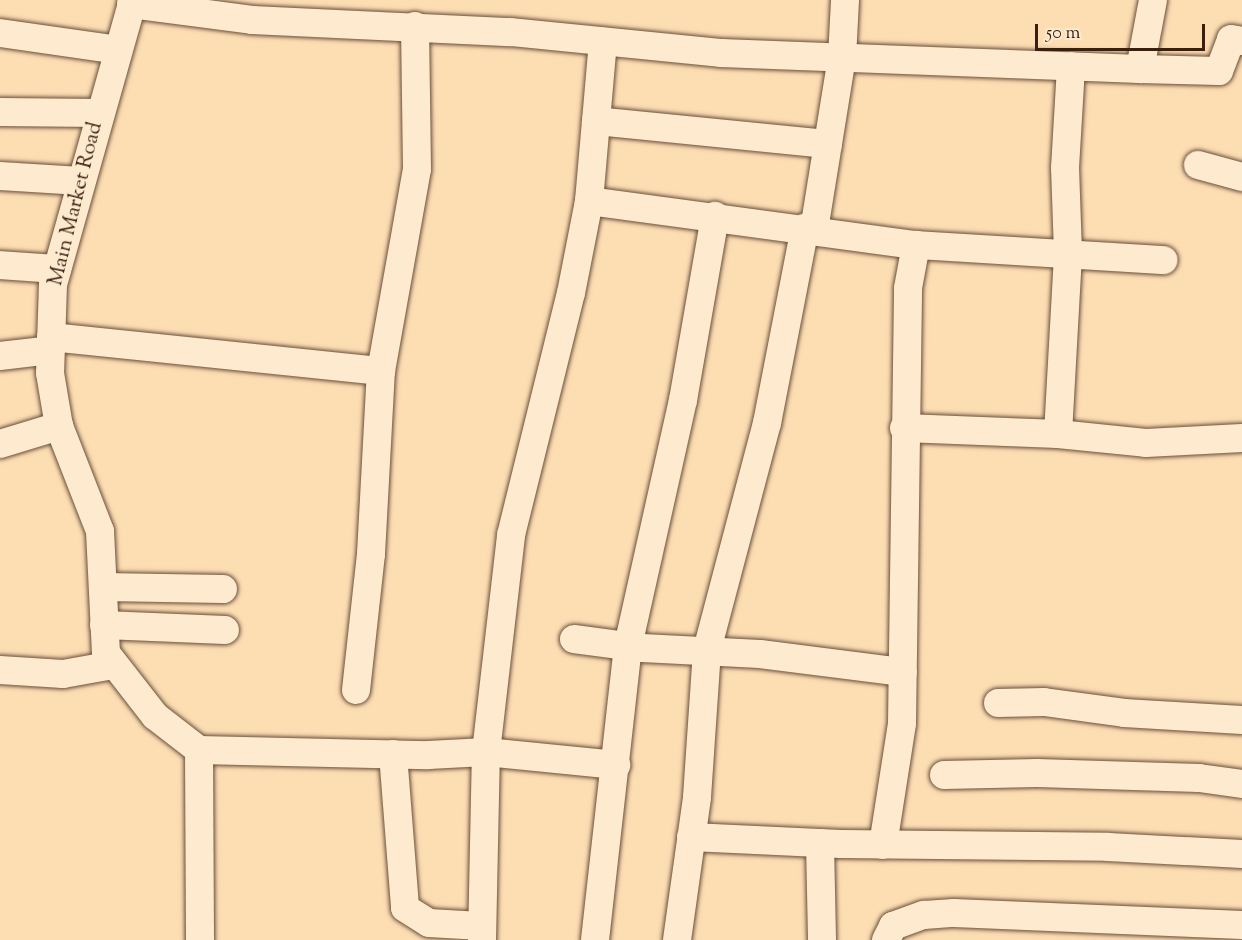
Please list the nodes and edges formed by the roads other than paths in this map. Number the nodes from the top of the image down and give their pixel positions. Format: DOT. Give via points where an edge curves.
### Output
graph roads {
  1 [pos="845,0"];
  2 [pos="1153,0"];
  3 [pos="132,2"];
  4 [pos="415,26"];
  5 [pos="0,33"];
  6 [pos="1241,35"];
  7 [pos="603,42"];
  8 [pos="118,50"];
  9 [pos="842,58"];
  10 [pos="1071,66"];
  11 [pos="1140,69"];
  12 [pos="0,112"];
  13 [pos="99,113"];
  14 [pos="596,121"];
  15 [pos="828,144"];
  16 [pos="1198,165"];
  17 [pos="0,176"];
  18 [pos="1242,177"];
  19 [pos="81,181"];
  20 [pos="589,201"];
  21 [pos="715,216"];
  22 [pos="809,229"];
  23 [pos="916,245"];
  24 [pos="1068,253"];
  25 [pos="1164,260"];
  26 [pos="0,265"];
  27 [pos="57,269"];
  28 [pos="51,344"];
  29 [pos="0,356"];
  30 [pos="381,370"];
  31 [pos="59,426"];
  32 [pos="904,428"];
  33 [pos="1058,434"];
  34 [pos="1242,438"];
  35 [pos="0,444"];
  36 [pos="103,587"];
  37 [pos="223,589"];
  38 [pos="104,625"];
  39 [pos="225,630"];
  40 [pos="574,639"];
  41 [pos="628,646"];
  42 [pos="706,650"];
  43 [pos="112,665"];
  44 [pos="0,670"];
  45 [pos="903,672"];
  46 [pos="356,690"];
  47 [pos="998,703"];
  48 [pos="1242,720"];
  49 [pos="199,750"];
  50 [pos="486,752"];
  51 [pos="393,753"];
  52 [pos="616,765"];
  53 [pos="944,775"];
  54 [pos="1242,784"];
  55 [pos="691,837"];
  56 [pos="820,843"];
  57 [pos="883,845"];
  58 [pos="1242,854"];
  59 [pos="1242,925"];
  60 [pos="482,933"];
  61 [pos="200,940"];
  62 [pos="595,940"];
  63 [pos="677,940"];
  64 [pos="822,940"];
  65 [pos="886,940"];
  1 -- 9 [label="street"];
  2 -- 11 [label="street"];
  3 -- 4 [label="street" via="252,20"];
  3 -- 8 [label="street, Main Market Road"];
  4 -- 7 [label="street"];
  4 -- 30 [label="street" via="417,169"];
  5 -- 8 [label="street"];
  6 -- 11 [label="street" via="1231,39 1219,71"];
  7 -- 9 [label="street"];
  7 -- 14 [label="street"];
  8 -- 13 [label="street, Main Market Road"];
  9 -- 10 [label="street"];
  9 -- 15 [label="street"];
  10 -- 11 [label="street"];
  10 -- 24 [label="street" via="1065,168"];
  12 -- 13 [label="street"];
  13 -- 19 [label="street, Main Market Road"];
  14 -- 15 [label="street"];
  14 -- 20 [label="street"];
  15 -- 22 [label="street"];
  16 -- 18 [label="street"];
  17 -- 19 [label="street"];
  19 -- 27 [label="street, Main Market Road"];
  20 -- 21 [label="street"];
  20 -- 50 [label="street" via="571,293 511,535"];
  21 -- 22 [label="street"];
  21 -- 41 [label="street" via="683,399"];
  22 -- 23 [label="street"];
  22 -- 42 [label="street" via="767,423"];
  23 -- 24 [label="street"];
  23 -- 32 [label="street" via="908,288"];
  24 -- 25 [label="street"];
  24 -- 33 [label="street"];
  26 -- 27 [label="street"];
  27 -- 28 [label="street, Main Market Road"];
  28 -- 29 [label="street"];
  28 -- 30 [label="street"];
  28 -- 31 [label="street, Main Market Road" via="50,373"];
  30 -- 46 [label="street" via="371,554"];
  31 -- 35 [label="street"];
  31 -- 36 [label="street, Main Market Road" via="98,522"];
  32 -- 33 [label="street"];
  32 -- 45 [label="street"];
  33 -- 34 [label="street" via="1146,443"];
  36 -- 37 [label="street"];
  36 -- 38 [label="street, Main Market Road"];
  38 -- 39 [label="street"];
  38 -- 43 [label="street, Main Market Road" via="106,653"];
  40 -- 41 [label="street"];
  41 -- 42 [label="street"];
  41 -- 52 [label="street"];
  42 -- 45 [label="street"];
  42 -- 55 [label="street"];
  43 -- 44 [label="street" via="63,674"];
  43 -- 49 [label="street, Main Market Road" via="155,716"];
  45 -- 57 [label="street" via="902,723"];
  47 -- 48 [label="street" via="1044,702 1124,713"];
  49 -- 51 [label="street"];
  49 -- 61 [label="street"];
  50 -- 51 [label="street"];
  50 -- 52 [label="street"];
  50 -- 60 [label="street"];
  51 -- 60 [label="street" via="405,908 429,923"];
  52 -- 62 [label="street"];
  53 -- 54 [label="street" via="1037,773 1199,778"];
  55 -- 56 [label="street"];
  55 -- 63 [label="street"];
  56 -- 57 [label="street"];
  56 -- 64 [label="street"];
  57 -- 58 [label="street" via="1108,847"];
  59 -- 65 [label="street" via="954,913 924,915 893,926"];
}
